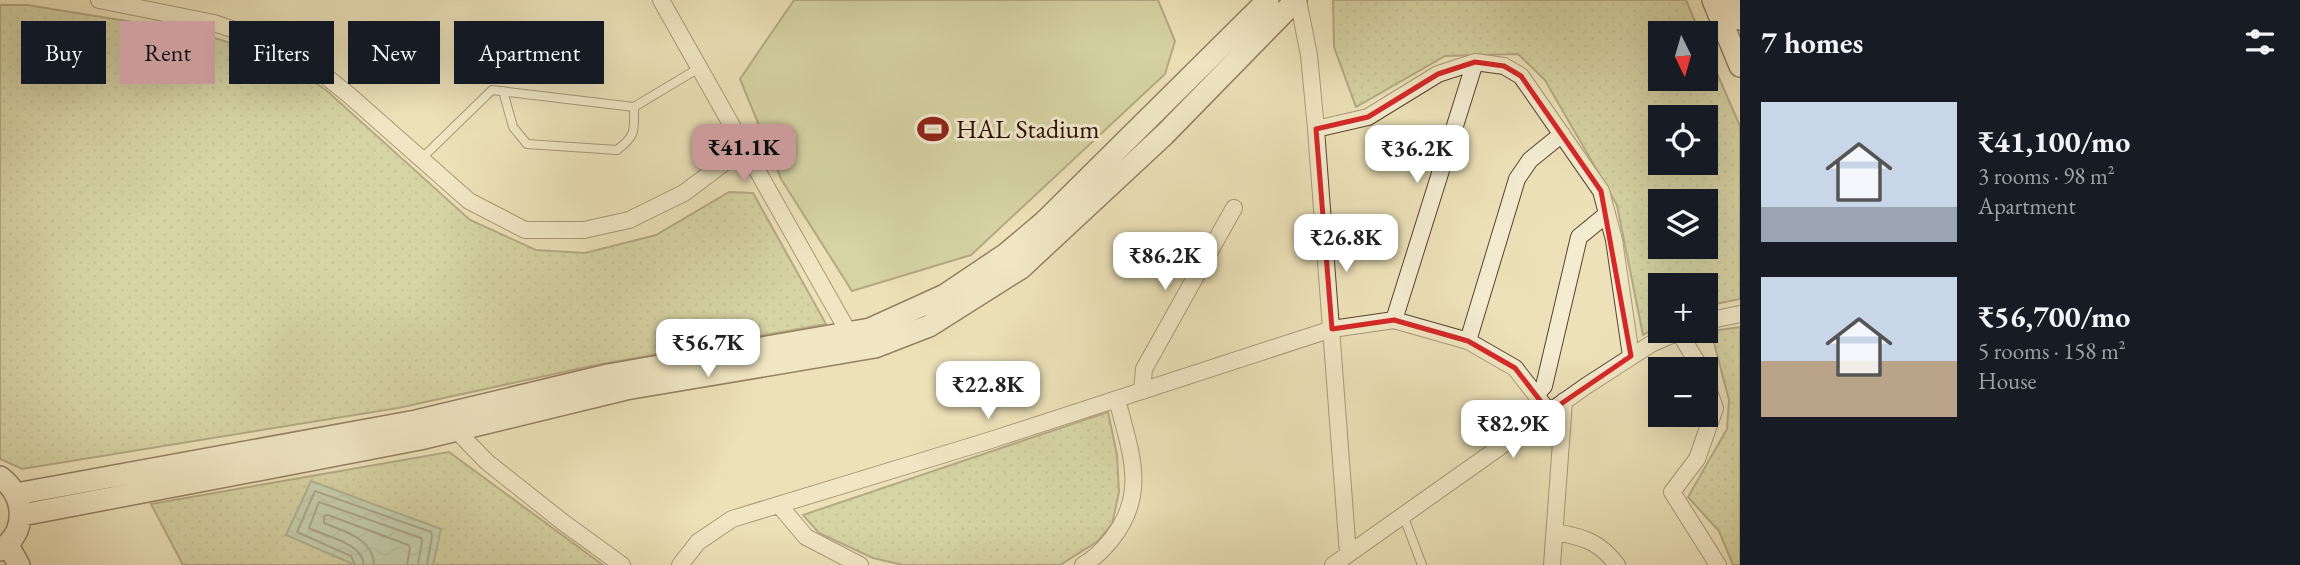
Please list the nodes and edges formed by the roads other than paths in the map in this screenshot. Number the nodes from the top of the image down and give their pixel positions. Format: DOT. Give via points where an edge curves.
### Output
graph roads {
  1 [pos="99,0"];
  2 [pos="661,0"];
  3 [pos="1268,0"];
  4 [pos="1297,0"];
  5 [pos="1713,0"];
  6 [pos="1732,0"];
  7 [pos="1740,19"];
  8 [pos="1475,62"];
  9 [pos="1740,66"];
  10 [pos="699,68"];
  11 [pos="503,91"];
  12 [pos="634,107"];
  13 [pos="1316,129"];
  14 [pos="1562,134"];
  15 [pos="745,147"];
  16 [pos="421,159"];
  17 [pos="1234,208"];
  18 [pos="1607,214"];
  19 [pos="1740,314"];
  20 [pos="1718,319"];
  21 [pos="1394,320"];
  22 [pos="1332,329"];
  23 [pos="853,341"];
  24 [pos="1468,341"];
  25 [pos="1653,343"];
  26 [pos="1631,356"];
  27 [pos="1142,391"];
  28 [pos="1536,395"];
  29 [pos="1117,399"];
  30 [pos="1564,401"];
  31 [pos="1549,412"];
  32 [pos="449,423"];
  33 [pos="1708,427"];
  34 [pos="0,477"];
  35 [pos="16,494"];
  36 [pos="779,505"];
  37 [pos="22,514"];
  38 [pos="1403,515"];
  39 [pos="1555,531"];
  40 [pos="4,548"];
  41 [pos="1348,554"];
  42 [pos="19,565"];
  43 [pos="622,565"];
  44 [pos="680,565"];
  45 [pos="860,565"];
  46 [pos="1083,565"];
  47 [pos="1333,565"];
  48 [pos="1422,565"];
  49 [pos="1552,565"];
  50 [pos="1616,565"];
  51 [pos="1718,565"];
  1 -- 16 [label="street" via="214,23 293,50"];
  2 -- 10 [label="street"];
  3 -- 23 [label="street" via="1006,254 945,295"];
  4 -- 13 [label="street" via="1309,55"];
  4 -- 23 [label="street" via="1164,135 1021,268 929,326 876,347"];
  5 -- 9 [label="street"];
  6 -- 7 [label="street"];
  8 -- 13 [label="street" via="1438,74 1368,117"];
  8 -- 14 [label="street" via="1504,66 1521,76"];
  8 -- 21 [label="street"];
  10 -- 12 [label="lane"];
  10 -- 15 [label="street"];
  11 -- 12 [label="lane"];
  11 -- 12 [label="lane" via="513,127 527,144 617,150 634,132"];
  11 -- 16 [label="lane" via="492,90"];
  13 -- 22 [label="street"];
  14 -- 18 [label="street" via="1601,191"];
  14 -- 24 [label="street" via="1530,160 1517,179"];
  15 -- 16 [label="street" via="673,198 629,220 584,230 525,230 469,201"];
  15 -- 23 [label="street"];
  17 -- 27 [label="street" via="1144,369"];
  18 -- 26 [label="street"];
  18 -- 28 [label="street" via="1579,237 1544,386"];
  19 -- 20 [label="street"];
  21 -- 22 [label="street"];
  21 -- 24 [label="street"];
  22 -- 27 [label="street"];
  22 -- 41 [label="street"];
  23 -- 32 [label="street"];
  24 -- 28 [label="street" via="1515,368"];
  25 -- 26 [label="street"];
  26 -- 30 [label="street"];
  27 -- 29 [label="street"];
  28 -- 31 [label="street"];
  29 -- 36 [label="street"];
  29 -- 46 [label="street" via="1135,490 1124,523 1097,557"];
  30 -- 31 [label="street"];
  30 -- 39 [label="street"];
  31 -- 38 [label="street"];
  32 -- 35 [label="street"];
  32 -- 37 [label="street" via="420,439"];
  32 -- 43 [label="street" via="487,461"];
  33 -- 51 [label="street" via="1697,459 1672,492"];
  34 -- 35 [label="street"];
  35 -- 37 [label="street"];
  36 -- 44 [label="street" via="732,519 698,542"];
  36 -- 45 [label="street" via="806,537"];
  37 -- 40 [label="street" via="18,530"];
  38 -- 41 [label="street"];
  38 -- 48 [label="lane"];
  39 -- 49 [label="street"];
  39 -- 50 [label="street" via="1588,538"];
  40 -- 42 [label="street"];
  41 -- 47 [label="street"];
}
